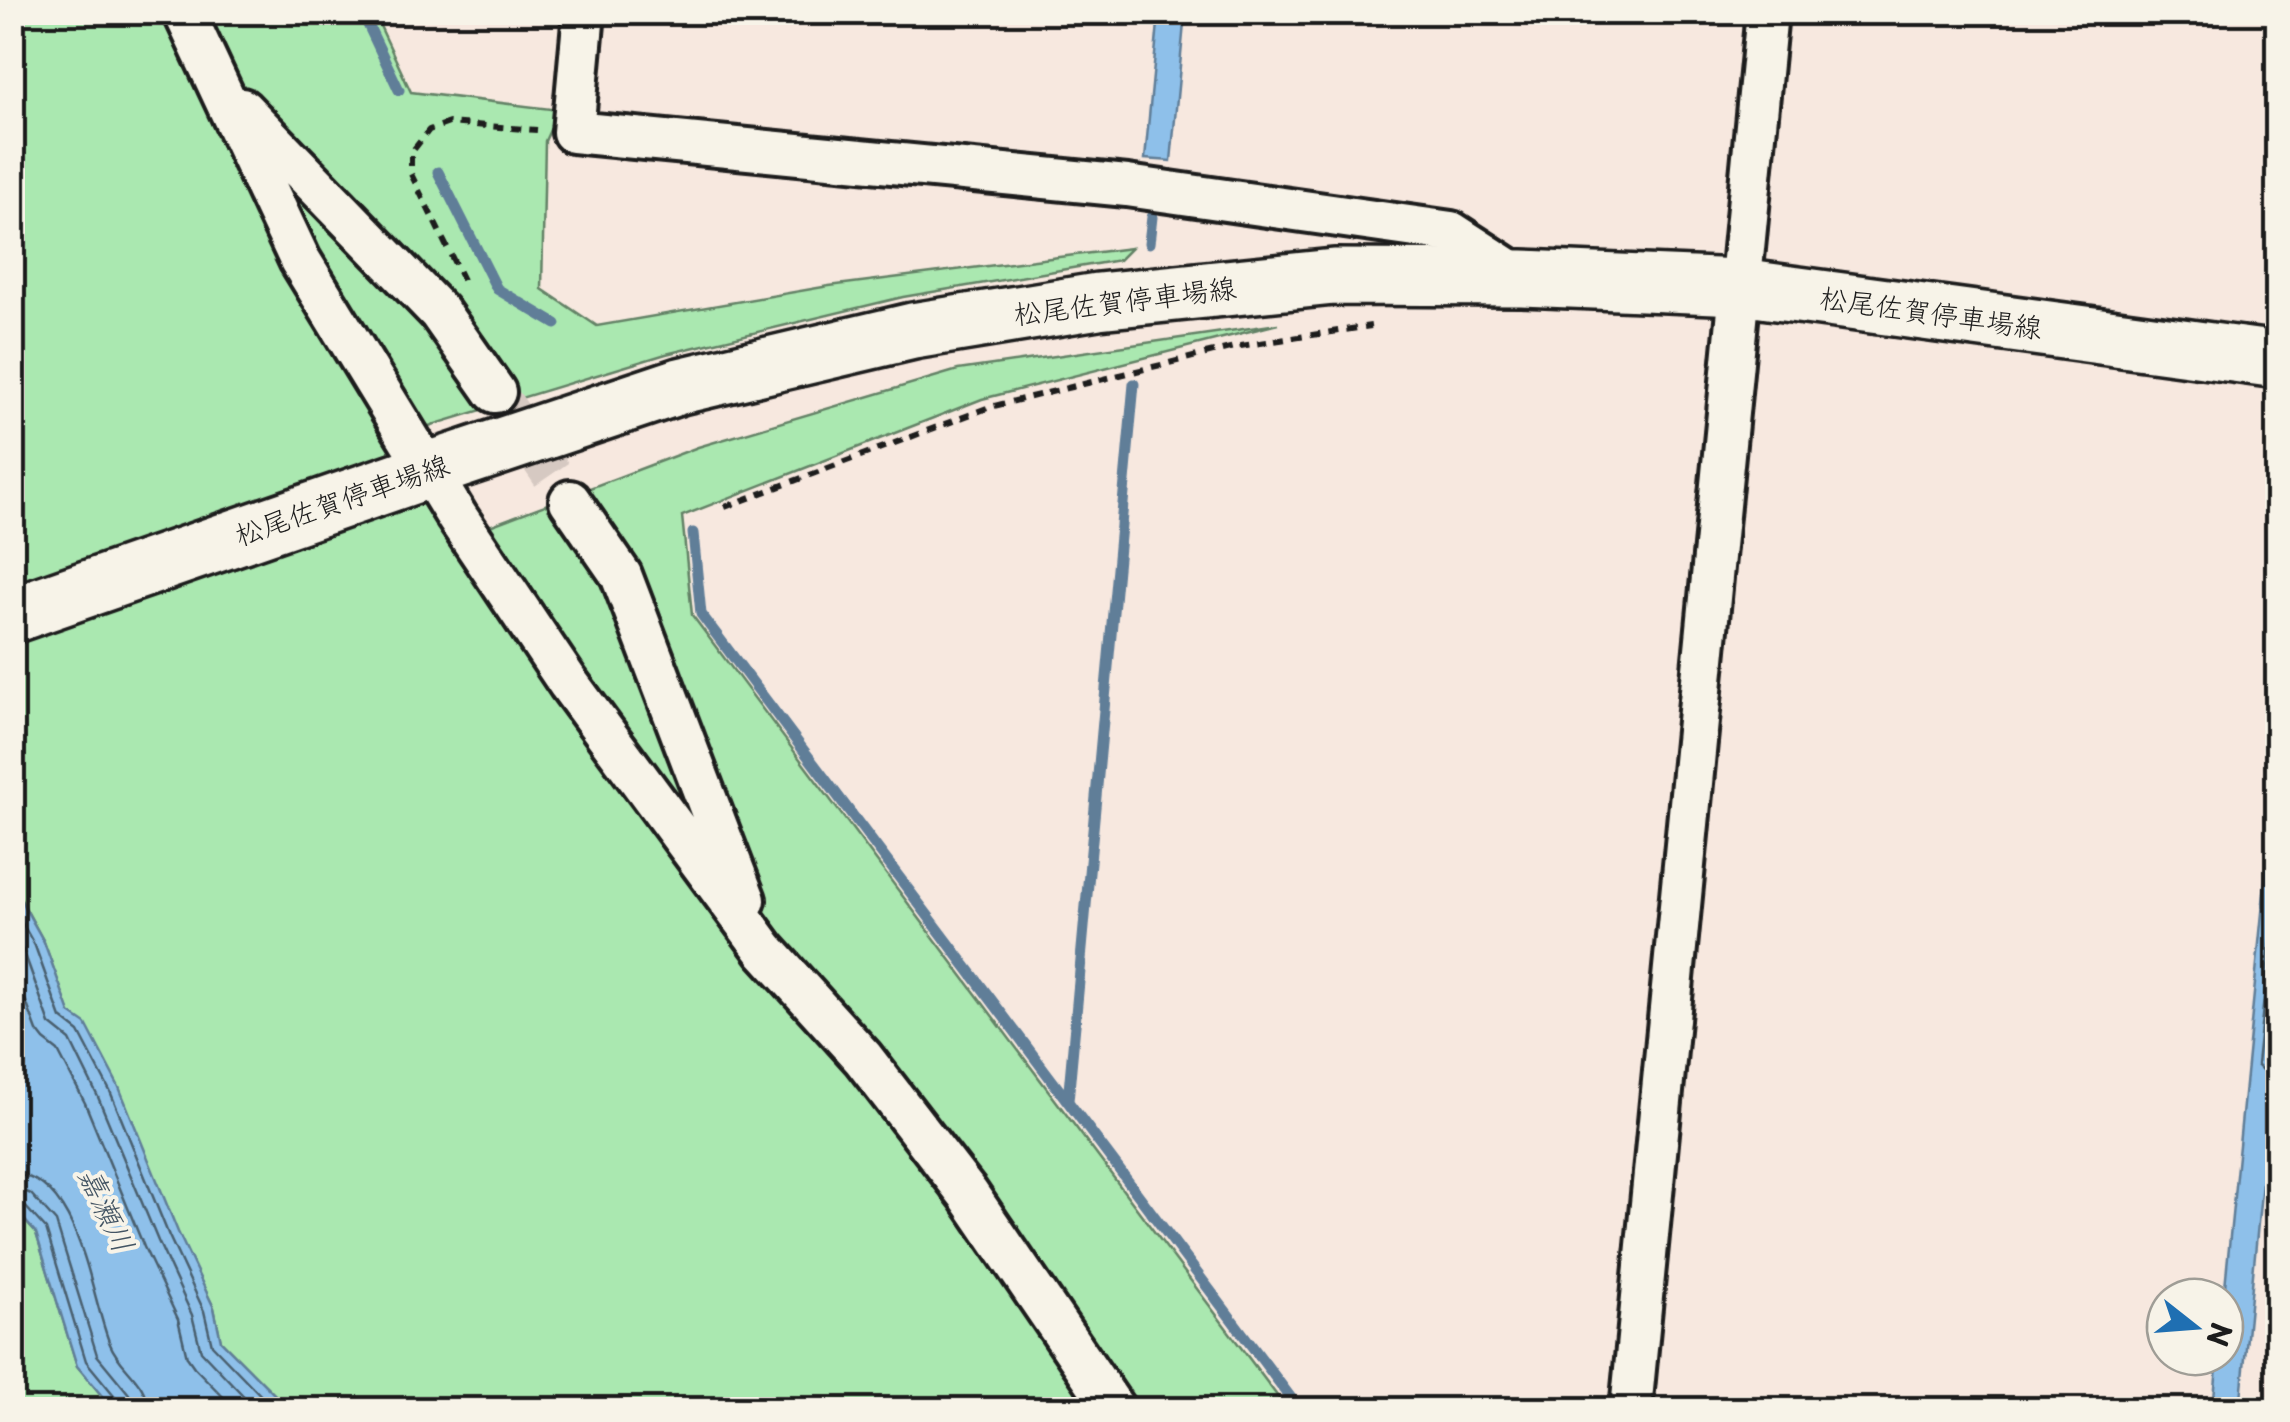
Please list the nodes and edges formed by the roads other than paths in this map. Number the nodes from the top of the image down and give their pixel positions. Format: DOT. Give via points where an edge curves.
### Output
graph roads {
  1 [pos="184,12"];
  2 [pos="584,12"];
  3 [pos="1767,12"];
  4 [pos="220,87"];
  5 [pos="1522,278"];
  6 [pos="1740,287"];
  7 [pos="2278,360"];
  8 [pos="495,392"];
  9 [pos="429,470"];
  10 [pos="570,501"];
  11 [pos="12,615"];
  12 [pos="765,950"];
  13 [pos="1115,1410"];
  14 [pos="1631,1410"];
  1 -- 4 [label="street"];
  2 -- 5 [label="street" via="573,132 1127,186 1451,232"];
  3 -- 6 [label="street"];
  4 -- 8 [label="street" via="439,312"];
  4 -- 9 [label="street" via="300,260"];
  5 -- 6 [label="main road, 松尾佐賀停車場線"];
  5 -- 9 [label="main road, 松尾佐賀停車場線" via="1334,277 1098,301 913,331 680,386"];
  6 -- 7 [label="main road, 松尾佐賀停車場線"];
  6 -- 14 [label="street"];
  9 -- 11 [label="main road, 松尾佐賀停車場線"];
  9 -- 12 [label="street" via="569,684"];
  10 -- 12 [label="street" via="621,575"];
  12 -- 13 [label="street" via="919,1127"];
}
